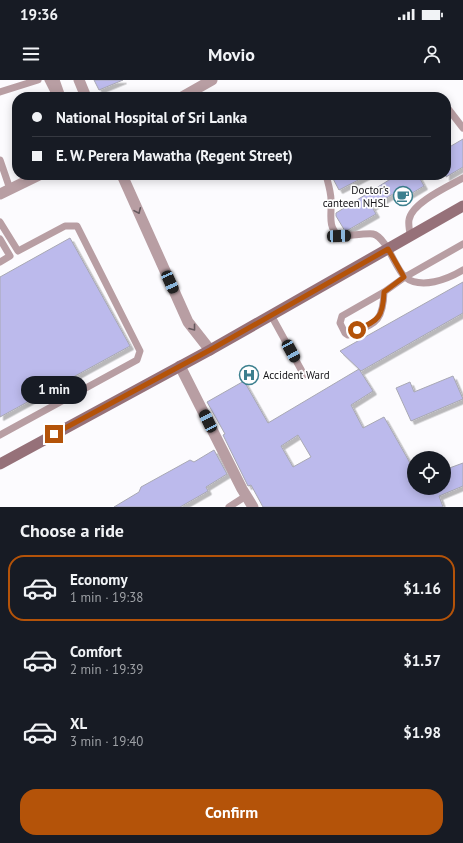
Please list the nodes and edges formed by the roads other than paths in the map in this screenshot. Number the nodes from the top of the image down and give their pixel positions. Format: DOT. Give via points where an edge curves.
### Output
graph roads {
  1 [pos="38,80"];
  2 [pos="48,80"];
  3 [pos="54,80"];
  4 [pos="79,80"];
  5 [pos="212,80"];
  6 [pos="0,92"];
  7 [pos="56,92"];
  8 [pos="58,92"];
  9 [pos="84,92"];
  10 [pos="191,92"];
  11 [pos="451,112"];
  12 [pos="463,128"];
  13 [pos="0,160"];
  14 [pos="463,178"];
  15 [pos="29,180"];
  16 [pos="124,180"];
  17 [pos="327,180"];
  18 [pos="10,189"];
  19 [pos="0,194"];
  20 [pos="463,206"];
  21 [pos="0,222"];
  22 [pos="410,236"];
  23 [pos="0,239"];
  24 [pos="463,244"];
  25 [pos="388,249"];
  26 [pos="0,262"];
  27 [pos="463,270"];
  28 [pos="404,277"];
  29 [pos="384,292"];
  30 [pos="271,315"];
  31 [pos="210,350"];
  32 [pos="180,366"];
  33 [pos="304,375"];
  34 [pos="0,435"];
  35 [pos="0,464"];
  36 [pos="246,496"];
  37 [pos="229,507"];
  38 [pos="253,507"];
  1 -- 6 [label="lane"];
  2 -- 7 [label="lane"];
  3 -- 8 [label="street"];
  4 -- 9 [label="street"];
  5 -- 10 [label="street"];
  11 -- 12 [label="lane"];
  13 -- 18 [label="lane"];
  14 -- 22 [label="lane" via="426,199 412,212 409,220"];
  15 -- 18 [label="street"];
  16 -- 31 [label="street, one-way" via="188,322"];
  17 -- 25 [label="lane" via="331,200 330,220 334,232 339,236 372,234 379,237"];
  18 -- 19 [label="street"];
  20 -- 22 [label="main road"];
  21 -- 34 [label="lane" via="18,252 65,226 77,226 140,351 138,360"];
  22 -- 25 [label="main road"];
  23 -- 26 [label="lane" via="10,256"];
  24 -- 28 [label="lane"];
  25 -- 28 [label="lane"];
  25 -- 30 [label="main road"];
  27 -- 28 [label="lane" via="452,277 427,283"];
  28 -- 29 [label="lane"];
  29 -- 29 [label="lane" via="384,309 377,321 348,335 345,334 340,323 342,316"];
  30 -- 31 [label="main road"];
  30 -- 33 [label="lane"];
  31 -- 32 [label="main road"];
  32 -- 35 [label="main road"];
  32 -- 36 [label="street"];
  36 -- 37 [label="lane"];
  36 -- 38 [label="street"];
}
